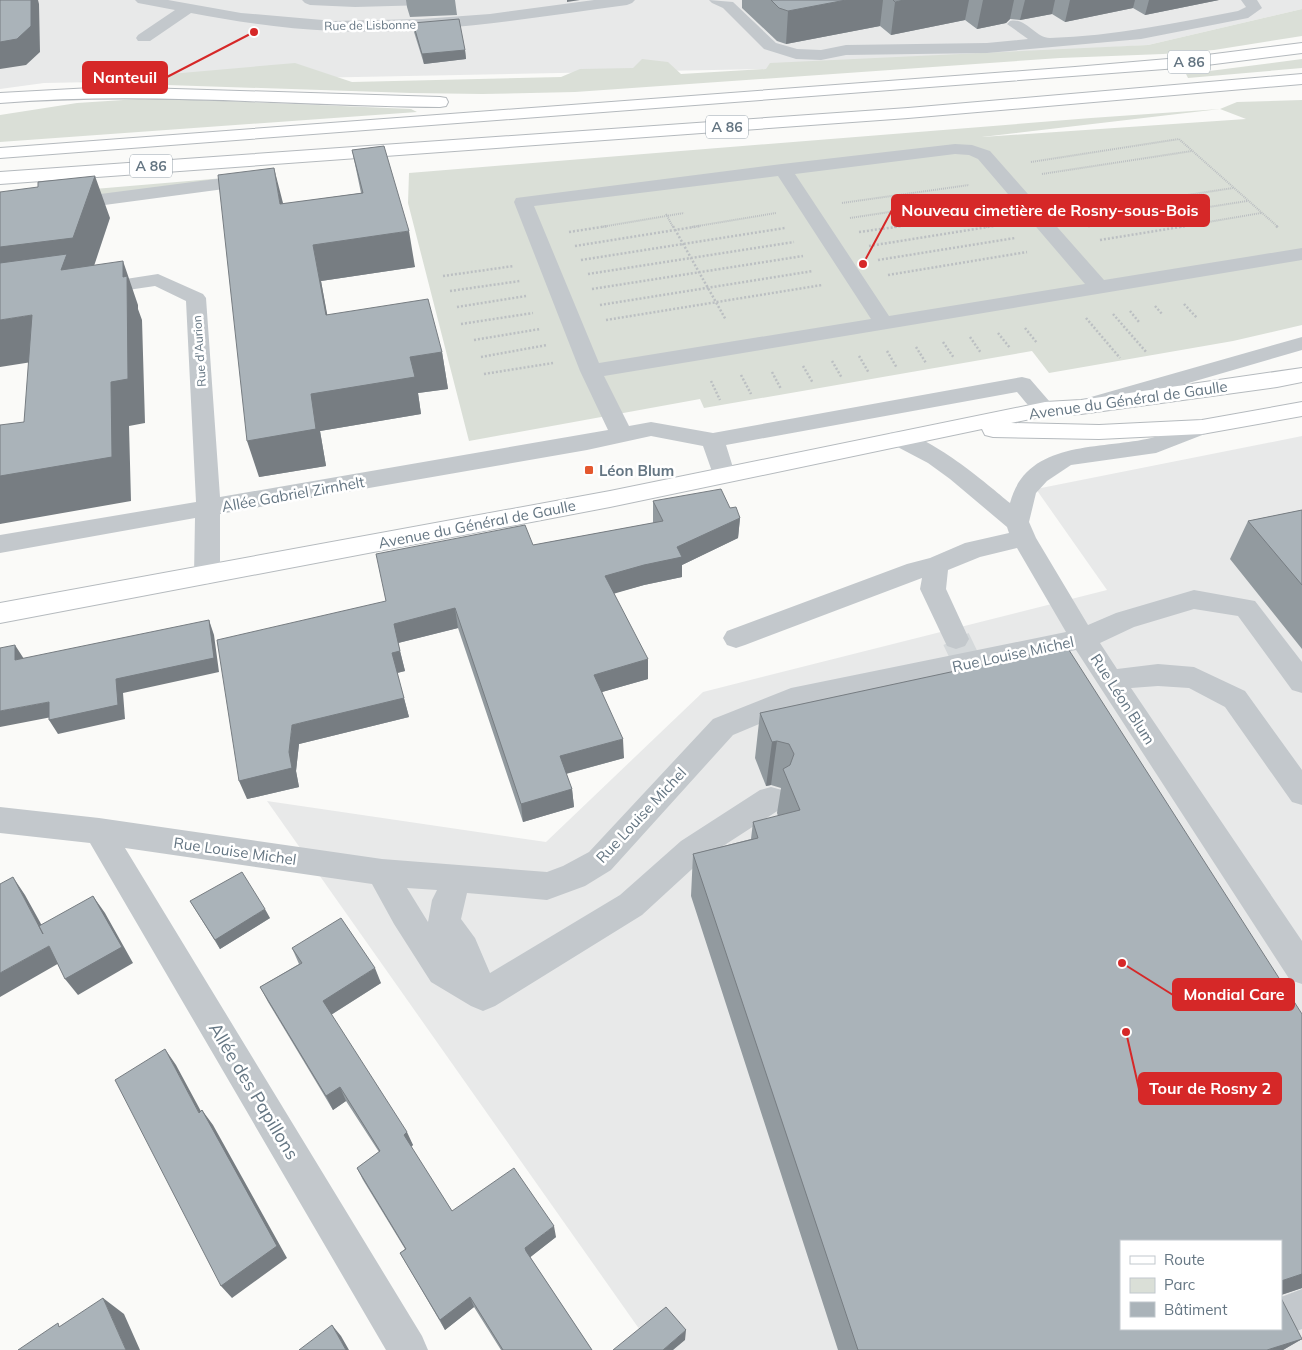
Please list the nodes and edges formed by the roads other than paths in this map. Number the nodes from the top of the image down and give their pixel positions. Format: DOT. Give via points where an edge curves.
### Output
graph roads {
  1 [pos="143,0"];
  2 [pos="238,0"];
  3 [pos="428,0"];
  4 [pos="627,0"];
  5 [pos="1249,0"];
  6 [pos="408,1"];
  7 [pos="745,2"];
  8 [pos="302,3"];
  9 [pos="723,3"];
  10 [pos="187,9"];
  11 [pos="216,14"];
  12 [pos="265,21"];
  13 [pos="1015,24"];
  14 [pos="408,25"];
  15 [pos="933,34"];
  16 [pos="144,38"];
  17 [pos="1044,43"];
  18 [pos="1302,48"];
  19 [pos="955,49"];
  20 [pos="1302,79"];
  21 [pos="1152,91"];
  22 [pos="89,92"];
  23 [pos="793,92"];
  24 [pos="1302,95"];
  25 [pos="0,98"];
  26 [pos="0,108"];
  27 [pos="0,153"];
  28 [pos="782,169"];
  29 [pos="0,178"];
  30 [pos="247,181"];
  31 [pos="0,213"];
  32 [pos="1302,254"];
  33 [pos="1095,288"];
  34 [pos="79,291"];
  35 [pos="884,323"];
  36 [pos="1302,343"];
  37 [pos="588,365"];
  38 [pos="1302,374"];
  39 [pos="1081,407"];
  40 [pos="1045,409"];
  41 [pos="1302,409"];
  42 [pos="1202,427"];
  43 [pos="954,428"];
  44 [pos="622,435"];
  45 [pos="898,438"];
  46 [pos="713,440"];
  47 [pos="723,474"];
  48 [pos="209,508"];
  49 [pos="1020,530"];
  50 [pos="0,544"];
  51 [pos="936,565"];
  52 [pos="206,575"];
  53 [pos="0,613"];
  54 [pos="736,638"];
  55 [pos="956,639"];
  56 [pos="1083,639"];
  57 [pos="1110,680"];
  58 [pos="1302,682"];
  59 [pos="1302,793"];
  60 [pos="771,799"];
  61 [pos="0,820"];
  62 [pos="100,831"];
  63 [pos="382,872"];
  64 [pos="457,880"];
  65 [pos="1302,969"];
  66 [pos="483,995"];
  67 [pos="1302,1309"];
  68 [pos="1282,1317"];
  69 [pos="408,1350"];
  1 -- 10 [label="street, Rue de Lisbonne"];
  2 -- 11 [label="street"];
  3 -- 6 [label="street"];
  4 -- 14 [label="street, Rue de Lisbonne" via="478,13"];
  5 -- 17 [label="street" via="1254,8 1243,15 1141,34"];
  6 -- 8 [label="street"];
  6 -- 14 [label="street"];
  7 -- 9 [label="street"];
  8 -- 12 [label="street"];
  9 -- 19 [label="street" via="770,46 796,54"];
  10 -- 11 [label="street, Rue de Lisbonne"];
  10 -- 16 [label="street"];
  11 -- 12 [label="street, Rue de Lisbonne"];
  12 -- 14 [label="street, Rue de Lisbonne" via="334,26"];
  13 -- 17 [label="street"];
  15 -- 19 [label="street"];
  17 -- 19 [label="street"];
  18 -- 23 [label="main road, A 86" via="1191,62"];
  20 -- 21 [label="main road, A 86"];
  21 -- 24 [label="main road" via="1244,98"];
  21 -- 29 [label="main road, A 86" via="908,113"];
  22 -- 23 [label="main road" via="482,102"];
  22 -- 25 [label="main road" via="51,92"];
  22 -- 26 [label="main road"];
  23 -- 27 [label="main road, A 86"];
  28 -- 33 [label="street" via="955,149 984,154"];
  28 -- 35 [label="street"];
  28 -- 37 [label="street" via="523,202"];
  30 -- 31 [label="street"];
  32 -- 33 [label="street"];
  33 -- 35 [label="street"];
  34 -- 48 [label="street, Rue d'Aurion" via="158,280 196,298"];
  35 -- 37 [label="street" via="740,346"];
  36 -- 39 [label="street"];
  37 -- 44 [label="street"];
  38 -- 39 [label="main road, Avenue du Général de Gaulle"];
  39 -- 40 [label="main road, Avenue du Général de Gaulle"];
  40 -- 43 [label="main road, Avenue du Général de Gaulle"];
  40 -- 46 [label="street" via="1022,384"];
  41 -- 42 [label="main road, Avenue du Général de Gaulle"];
  42 -- 43 [label="main road, Avenue du Général de Gaulle" via="1098,432"];
  42 -- 49 [label="street" via="1156,445 1065,458 1039,474 1025,491"];
  43 -- 45 [label="main road, Avenue du Général de Gaulle"];
  44 -- 46 [label="street, Allée Gabriel Zirnhelt" via="650,428"];
  44 -- 48 [label="street, Allée Gabriel Zirnhelt"];
  45 -- 47 [label="main road, Avenue du Général de Gaulle"];
  45 -- 49 [label="street, Rue Léon Blum" via="958,473"];
  46 -- 47 [label="street"];
  47 -- 52 [label="main road, Avenue du Général de Gaulle" via="610,499"];
  48 -- 50 [label="street, Allée Gabriel Zirnhelt"];
  48 -- 52 [label="street, Rue d'Aurion"];
  49 -- 51 [label="street"];
  49 -- 56 [label="street, Rue Léon Blum"];
  51 -- 54 [label="street"];
  51 -- 55 [label="street" via="933,589"];
  52 -- 53 [label="main road, Avenue du Général de Gaulle"];
  56 -- 57 [label="street, Rue Léon Blum"];
  56 -- 58 [label="street, Rue Louise Michel" via="1125,620 1194,599 1246,608"];
  56 -- 64 [label="street, Rue Louise Michel" via="791,699 723,728 600,861 574,876 547,886"];
  57 -- 59 [label="street" via="1158,675 1194,678 1235,699"];
  57 -- 65 [label="street, Rue Léon Blum"];
  60 -- 66 [label="street" via="692,850 631,905"];
  61 -- 62 [label="street, Rue Louise Michel"];
  62 -- 63 [label="street, Rue Louise Michel"];
  62 -- 69 [label="street, Allée des Papillons"];
  63 -- 64 [label="street, Rue Louise Michel"];
  63 -- 66 [label="street" via="443,971"];
  64 -- 66 [label="street" via="448,900 444,923 464,948"];
  67 -- 68 [label="street"];
}
